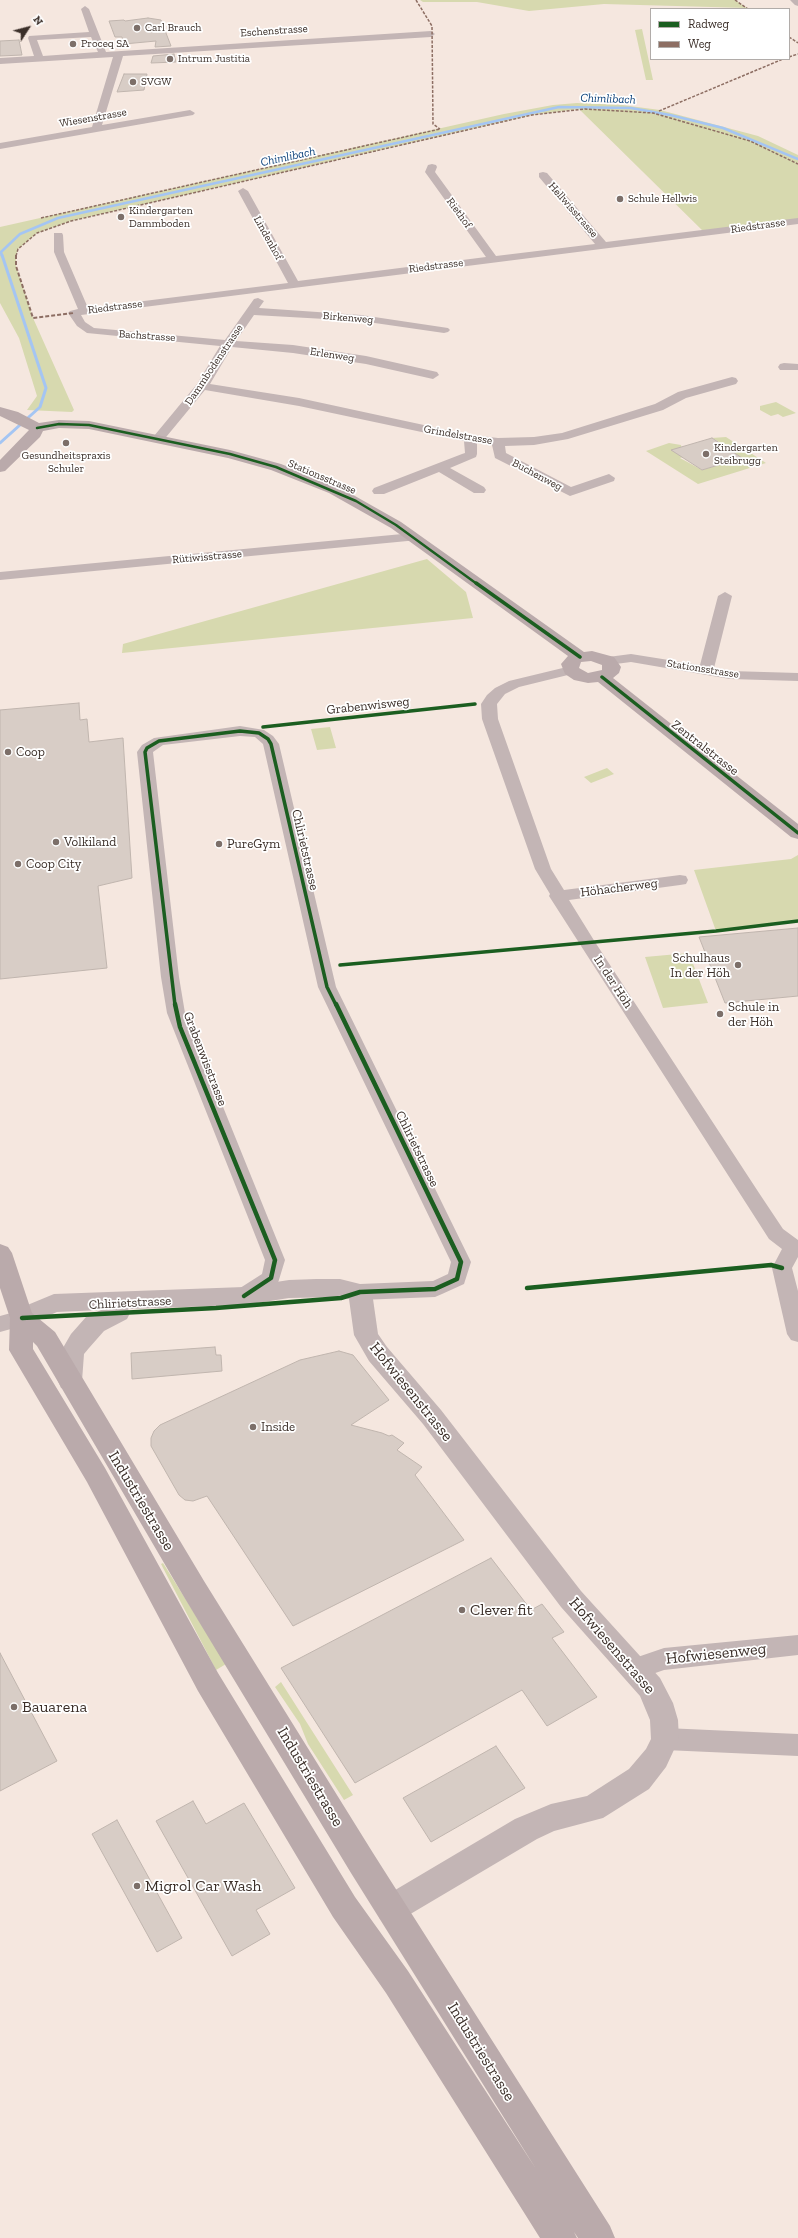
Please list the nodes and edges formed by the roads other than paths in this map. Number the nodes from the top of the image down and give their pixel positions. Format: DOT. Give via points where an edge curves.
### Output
graph roads {
  1 [pos="794,0"];
  2 [pos="798,3"];
  3 [pos="85,9"];
  4 [pos="94,34"];
  5 [pos="431,34"];
  6 [pos="119,53"];
  7 [pos="103,54"];
  8 [pos="39,58"];
  9 [pos="0,61"];
  10 [pos="190,113"];
  11 [pos="96,130"];
  12 [pos="0,146"];
  13 [pos="432,167"];
  14 [pos="543,175"];
  15 [pos="243,191"];
  16 [pos="798,221"];
  17 [pos="58,235"];
  18 [pos="603,246"];
  19 [pos="493,259"];
  20 [pos="294,284"];
  21 [pos="266,288"];
  22 [pos="252,311"];
  23 [pos="79,312"];
  24 [pos="444,330"];
  25 [pos="229,342"];
  26 [pos="797,365"];
  27 [pos="784,367"];
  28 [pos="433,375"];
  29 [pos="732,381"];
  30 [pos="202,386"];
  31 [pos="0,404"];
  32 [pos="0,411"];
  33 [pos="29,420"];
  34 [pos="158,439"];
  35 [pos="470,439"];
  36 [pos="498,442"];
  37 [pos="0,468"];
  38 [pos="440,468"];
  39 [pos="609,478"];
  40 [pos="479,490"];
  41 [pos="380,491"];
  42 [pos="413,537"];
  43 [pos="0,576"];
  44 [pos="725,596"];
  45 [pos="576,663"];
  46 [pos="605,669"];
  47 [pos="706,671"];
  48 [pos="798,678"];
  49 [pos="145,758"];
  50 [pos="798,833"];
  51 [pos="680,880"];
  52 [pos="557,896"];
  53 [pos="796,1248"];
  54 [pos="0,1253"];
  55 [pos="360,1292"];
  56 [pos="244,1296"];
  57 [pos="118,1313"];
  58 [pos="11,1321"];
  59 [pos="798,1334"];
  60 [pos="70,1381"];
  61 [pos="798,1645"];
  62 [pos="635,1669"];
  63 [pos="665,1739"];
  64 [pos="798,1745"];
  65 [pos="391,1909"];
  66 [pos="560,2238"];
  67 [pos="598,2238"];
  1 -- 2 [label="street"];
  3 -- 4 [label="street"];
  4 -- 7 [label="street"];
  4 -- 8 [label="street" via="32,38"];
  5 -- 6 [label="street, Eschenstrasse"];
  6 -- 7 [label="street, Eschenstrasse"];
  6 -- 11 [label="street"];
  7 -- 8 [label="street, Eschenstrasse"];
  8 -- 9 [label="street, Eschenstrasse"];
  10 -- 11 [label="street, Wiesenstrasse"];
  11 -- 12 [label="street, Wiesenstrasse"];
  13 -- 19 [label="street, Riethof" via="430,172"];
  14 -- 18 [label="street, Hellwisstrasse"];
  15 -- 20 [label="street, Lindenhof"];
  16 -- 18 [label="street, Riedstrasse"];
  17 -- 23 [label="street, Bachstrasse" via="59,252"];
  18 -- 19 [label="street, Riedstrasse"];
  19 -- 20 [label="street, Riedstrasse"];
  20 -- 21 [label="street, Riedstrasse"];
  21 -- 22 [label="street, Dammbodenstrasse"];
  21 -- 23 [label="street, Riedstrasse"];
  22 -- 24 [label="street, Birkenweg" via="361,318"];
  22 -- 25 [label="street, Dammbodenstrasse"];
  23 -- 25 [label="street, Bachstrasse" via="81,324 91,331"];
  25 -- 28 [label="street, Erlenweg" via="366,360"];
  25 -- 30 [label="street, Dammbodenstrasse"];
  26 -- 27 [label="street"];
  29 -- 36 [label="street, Grindelstrasse" via="682,395 659,407 564,436"];
  30 -- 34 [label="street, Dammbodenstrasse"];
  30 -- 35 [label="street, Grindelstrasse" via="300,402"];
  31 -- 33 [label="main road"];
  32 -- 33 [label="main road"];
  33 -- 34 [label="main road, Stationsstrasse" via="74,424"];
  33 -- 37 [label="main road" via="35,434"];
  34 -- 42 [label="main road, Stationsstrasse" via="230,454 297,475 356,501"];
  35 -- 36 [label="street, Grindelstrasse"];
  35 -- 38 [label="street" via="470,454"];
  36 -- 39 [label="street, Buchenweg" via="500,455 570,492"];
  38 -- 40 [label="street"];
  38 -- 41 [label="street"];
  42 -- 43 [label="street, Rütiwisstrasse"];
  42 -- 45 [label="main road, Stationsstrasse"];
  44 -- 47 [label="street"];
  45 -- 46 [label="main road" via="598,657"];
  45 -- 52 [label="street, In der Höh" via="514,684 500,691 489,704 490,719 528,828 543,869"];
  46 -- 47 [label="street, Stationsstrasse" via="631,658"];
  46 -- 50 [label="main road, Zentralstrasse" via="636,706"];
  47 -- 48 [label="street, Stationsstrasse" via="730,675"];
  49 -- 55 [label="street, Chlirietstrasse" via="148,748 159,741 240,731 259,733 271,744 327,987 461,1262 457,1279 435,1289"];
  49 -- 56 [label="street, Grabenwisstrasse" via="176,1013 275,1260 271,1278"];
  51 -- 52 [label="street, Höhacherweg"];
  52 -- 53 [label="street, In der Höh" via="776,1234"];
  53 -- 59 [label="street" via="782,1268"];
  54 -- 58 [label="main road, Industriestrasse"];
  55 -- 56 [label="street, Chlirietstrasse" via="330,1287 289,1289"];
  55 -- 57 [label="street, Chlirietstrasse" via="341,1298"];
  55 -- 62 [label="street, Hofwiesenstrasse" via="366,1335 378,1354 432,1417 571,1599"];
  56 -- 58 [label="street, Chlirietstrasse" via="54,1303"];
  57 -- 58 [label="street, Chlirietstrasse"];
  57 -- 60 [label="street, Chlirietstrasse" via="95,1324 80,1340 72,1353"];
  58 -- 60 [label="main road, Industriestrasse" via="46,1339"];
  58 -- 66 [label="main road, Industriestrasse" via="21,1350 96,1474 208,1682 344,1906 397,1982"];
  60 -- 65 [label="main road, Industriestrasse" via="194,1589"];
  61 -- 62 [label="street, Hofwiesenweg" via="664,1659"];
  62 -- 63 [label="street, Hofwiesenstrasse" via="659,1703 664,1720"];
  63 -- 64 [label="street"];
  63 -- 65 [label="street, Hofwiesenstrasse" via="656,1758 639,1779 613,1796 593,1808 551,1818 526,1829"];
  65 -- 67 [label="main road, Industriestrasse"];
}
